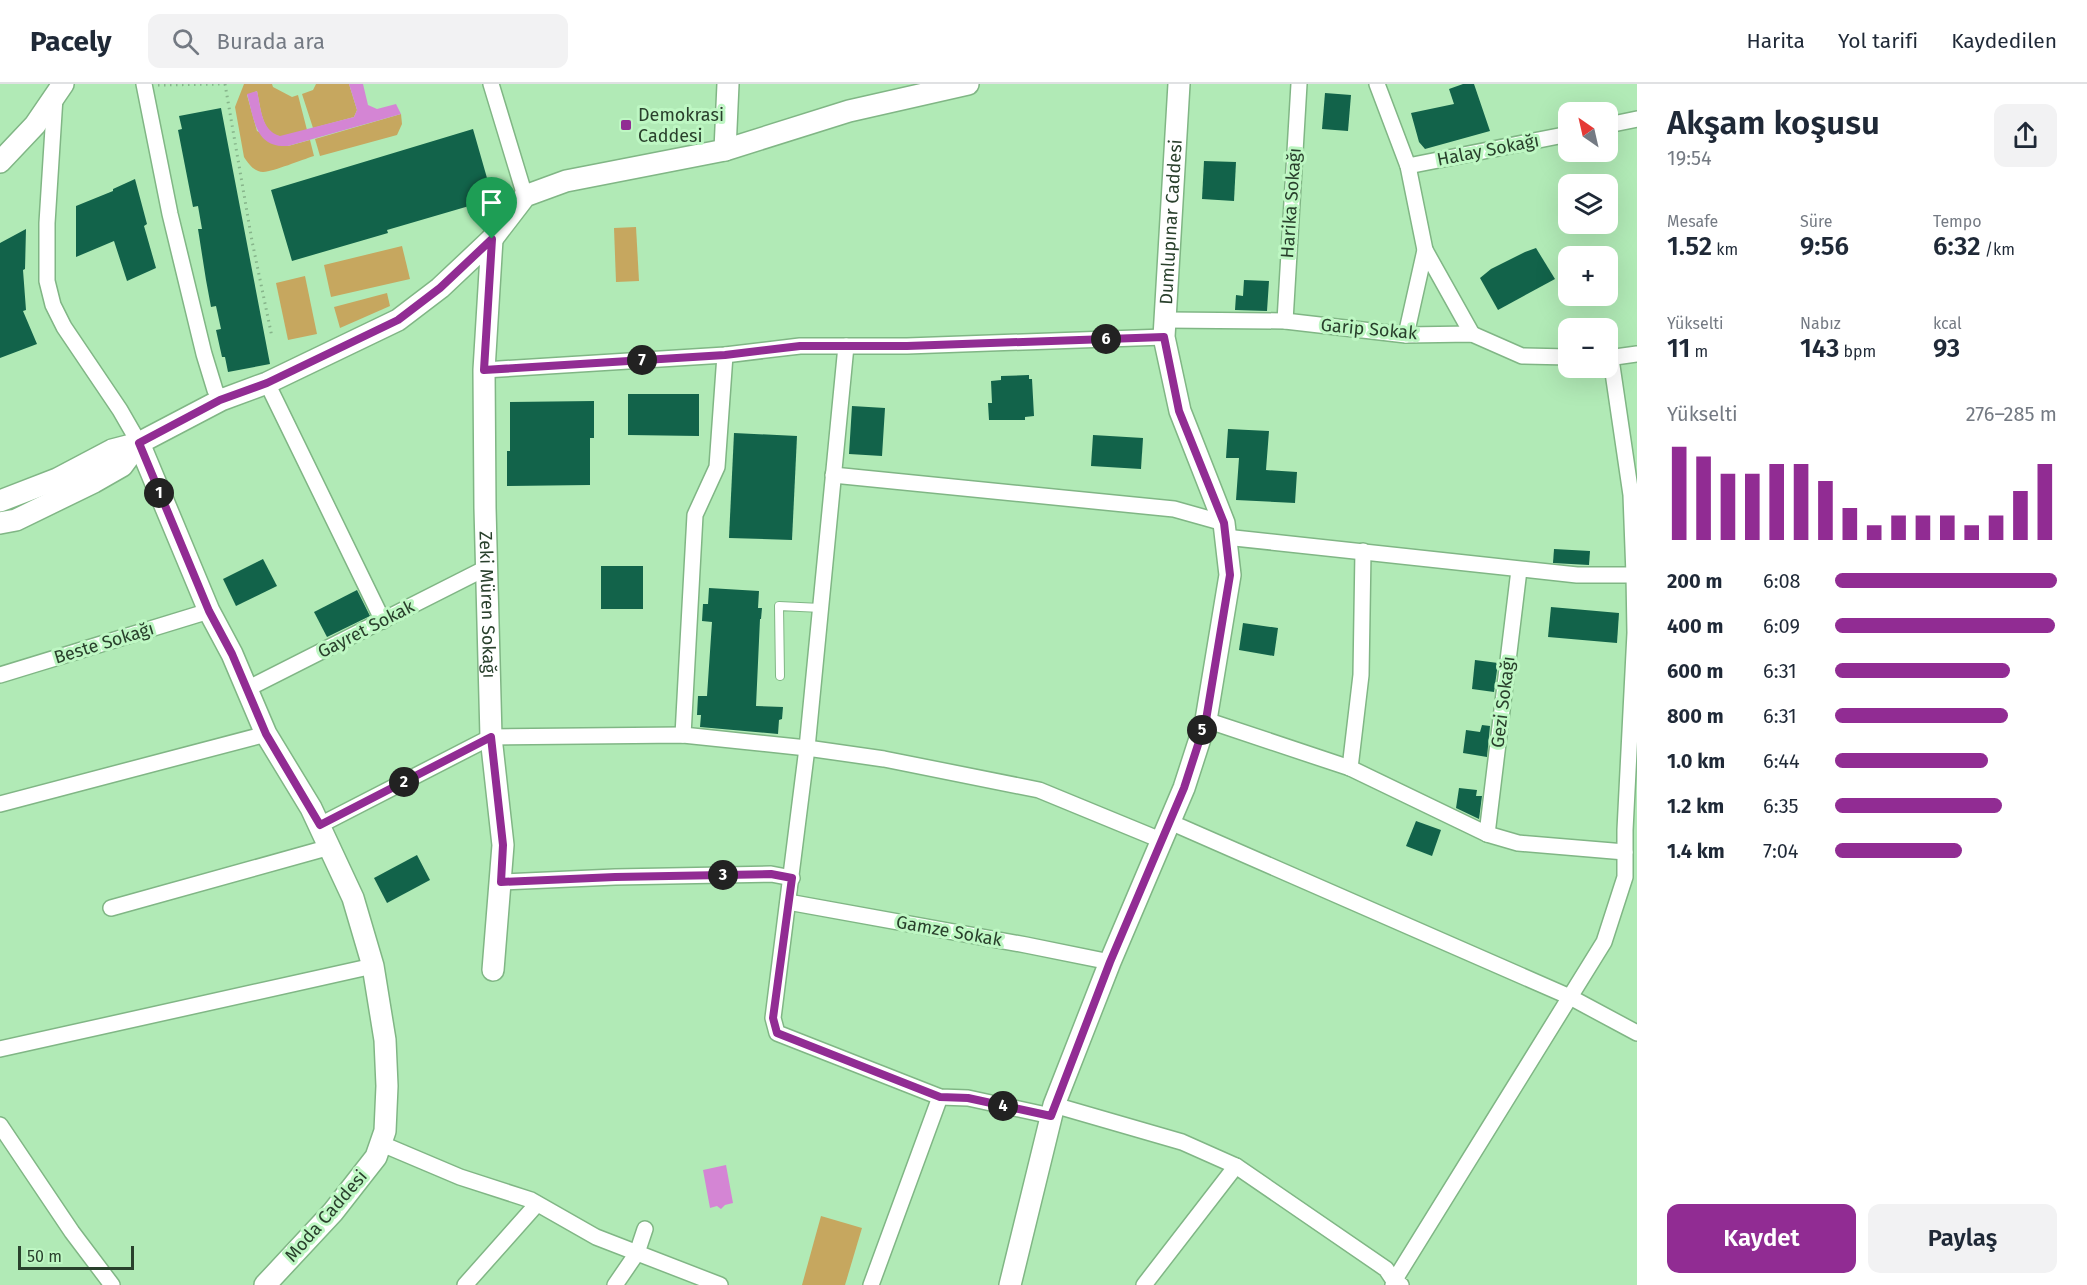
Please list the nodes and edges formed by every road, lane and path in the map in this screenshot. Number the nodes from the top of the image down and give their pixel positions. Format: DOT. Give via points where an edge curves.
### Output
graph roads {
  1 [pos="144,84"];
  2 [pos="225,84"];
  3 [pos="491,84"];
  4 [pos="728,84"];
  5 [pos="968,84"];
  6 [pos="1179,84"];
  7 [pos="1299,84"];
  8 [pos="1377,84"];
  9 [pos="59,90"];
  10 [pos="1637,119"];
  11 [pos="1618,123"];
  12 [pos="1558,136"];
  13 [pos="725,150"];
  14 [pos="0,162"];
  15 [pos="1408,166"];
  16 [pos="525,196"];
  17 [pos="492,239"];
  18 [pos="1425,250"];
  19 [pos="1285,321"];
  20 [pos="1165,328"];
  21 [pos="1472,334"];
  22 [pos="1406,335"];
  23 [pos="272,337"];
  24 [pos="846,346"];
  25 [pos="1637,354"];
  26 [pos="725,355"];
  27 [pos="1558,357"];
  28 [pos="1618,357"];
  29 [pos="484,370"];
  30 [pos="1614,378"];
  31 [pos="267,383"];
  32 [pos="220,400"];
  33 [pos="139,443"];
  34 [pos="834,475"];
  35 [pos="1634,494"];
  36 [pos="0,501"];
  37 [pos="0,523"];
  38 [pos="1225,530"];
  39 [pos="1363,551"];
  40 [pos="486,568"];
  41 [pos="1519,570"];
  42 [pos="1636,575"];
  43 [pos="821,608"];
  44 [pos="209,611"];
  45 [pos="383,621"];
  46 [pos="0,675"];
  47 [pos="780,676"];
  48 [pos="247,689"];
  49 [pos="1634,712"];
  50 [pos="1206,720"];
  51 [pos="266,734"];
  52 [pos="683,735"];
  53 [pos="491,737"];
  54 [pos="807,748"];
  55 [pos="1350,768"];
  56 [pos="0,804"];
  57 [pos="320,825"];
  58 [pos="1167,831"];
  59 [pos="1487,834"];
  60 [pos="330,847"];
  61 [pos="1625,852"];
  62 [pos="792,878"];
  63 [pos="501,882"];
  64 [pos="788,902"];
  65 [pos="111,908"];
  66 [pos="1110,962"];
  67 [pos="373,966"];
  68 [pos="493,970"];
  69 [pos="1570,997"];
  70 [pos="1637,1033"];
  71 [pos="0,1049"];
  72 [pos="940,1097"];
  73 [pos="1053,1111"];
  74 [pos="0,1125"];
  75 [pos="382,1144"];
  76 [pos="1236,1166"];
  77 [pos="537,1204"];
  78 [pos="645,1228"];
  79 [pos="637,1253"];
  80 [pos="1396,1284"];
  81 [pos="112,1285"];
  82 [pos="265,1285"];
  83 [pos="465,1285"];
  84 [pos="615,1285"];
  85 [pos="720,1285"];
  86 [pos="871,1285"];
  87 [pos="1010,1285"];
  88 [pos="1144,1285"];
  1 -- 2 [label="path"];
  1 -- 32 [label="street" via="170,214 204,354"];
  2 -- 23 [label="path"];
  3 -- 16 [label="street"];
  4 -- 13 [label="street"];
  5 -- 13 [label="street" via="849,111"];
  6 -- 20 [label="street, Dumlupınar Caddesi"];
  7 -- 19 [label="street, Harika Sokağı"];
  8 -- 15 [label="street"];
  9 -- 14 [label="street" via="35,125"];
  9 -- 33 [label="street" via="47,223 47,281 64,327"];
  10 -- 11 [label="street"];
  12 -- 15 [label="street, Halay Sokağı"];
  13 -- 16 [label="street" via="566,181"];
  15 -- 18 [label="street"];
  16 -- 17 [label="street"];
  17 -- 29 [label="street, Zeki Müren Sokağı"];
  17 -- 31 [label="street" via="440,288 398,320"];
  18 -- 21 [label="street"];
  18 -- 22 [label="street"];
  19 -- 20 [label="street, Garip Sokak"];
  19 -- 22 [label="street, Garip Sokak"];
  20 -- 24 [label="street, Garip Sokak" via="907,346"];
  20 -- 38 [label="street, Dumlupınar Caddesi" via="1179,411"];
  21 -- 22 [label="street, Garip Sokak"];
  21 -- 27 [label="street, Garip Sokak" via="1522,356"];
  24 -- 26 [label="street, Garip Sokak" via="800,346"];
  24 -- 34 [label="street"];
  25 -- 28 [label="street"];
  26 -- 29 [label="street, Garip Sokak"];
  26 -- 52 [label="street" via="717,467 694,515"];
  29 -- 40 [label="street, Zeki Müren Sokağı"];
  30 -- 35 [label="street"];
  31 -- 32 [label="street"];
  31 -- 45 [label="street"];
  32 -- 33 [label="street"];
  33 -- 36 [label="street" via="112,450 57,479"];
  33 -- 37 [label="street" via="122,466 16,520"];
  33 -- 44 [label="street"];
  34 -- 38 [label="street" via="1174,508"];
  34 -- 43 [label="street"];
  35 -- 42 [label="street"];
  38 -- 39 [label="street"];
  38 -- 50 [label="street, Dumlupınar Caddesi" via="1230,575"];
  39 -- 41 [label="street"];
  39 -- 55 [label="street" via="1361,675"];
  40 -- 45 [label="street, Gayret Sokak"];
  40 -- 53 [label="street, Zeki Müren Sokağı"];
  41 -- 42 [label="street"];
  41 -- 59 [label="street, Gezi Sokağı"];
  42 -- 49 [label="street"];
  43 -- 47 [label="lane" via="779,606"];
  43 -- 54 [label="street"];
  44 -- 46 [label="street, Beste Sokağı"];
  44 -- 48 [label="street"];
  45 -- 48 [label="street, Gayret Sokak"];
  48 -- 51 [label="street"];
  49 -- 61 [label="street"];
  50 -- 55 [label="street"];
  50 -- 58 [label="street, Dumlupınar Caddesi"];
  51 -- 56 [label="street"];
  51 -- 57 [label="street"];
  52 -- 53 [label="street"];
  52 -- 54 [label="street"];
  53 -- 57 [label="street"];
  53 -- 63 [label="street, Zeki Müren Sokağı" via="503,845"];
  54 -- 58 [label="street" via="1040,790"];
  54 -- 62 [label="street"];
  55 -- 59 [label="street"];
  57 -- 60 [label="street"];
  58 -- 66 [label="street, Dumlupınar Caddesi"];
  58 -- 69 [label="street"];
  59 -- 61 [label="street" via="1518,843"];
  60 -- 65 [label="street"];
  60 -- 67 [label="street" via="353,898"];
  61 -- 69 [label="street" via="1625,877 1604,942"];
  62 -- 63 [label="street" via="771,874"];
  62 -- 64 [label="street"];
  63 -- 68 [label="street, Zeki Müren Sokağı"];
  64 -- 66 [label="street, Gamze Sokak"];
  64 -- 72 [label="street" via="773,1018 777,1033"];
  66 -- 73 [label="street, Dumlupınar Caddesi"];
  67 -- 71 [label="street"];
  67 -- 75 [label="street" via="385,1040"];
  69 -- 70 [label="street"];
  69 -- 80 [label="street"];
  72 -- 73 [label="street"];
  72 -- 86 [label="street"];
  73 -- 76 [label="street" via="1182,1142"];
  73 -- 87 [label="street, Dumlupınar Caddesi"];
  74 -- 81 [label="street"];
  75 -- 77 [label="street"];
  75 -- 82 [label="street, Moda Caddesi" via="333,1212"];
  76 -- 80 [label="street" via="1386,1269"];
  76 -- 88 [label="street"];
  77 -- 79 [label="street" via="596,1237"];
  77 -- 83 [label="street"];
  78 -- 79 [label="street"];
  79 -- 84 [label="street"];
  79 -- 85 [label="street"];
}
